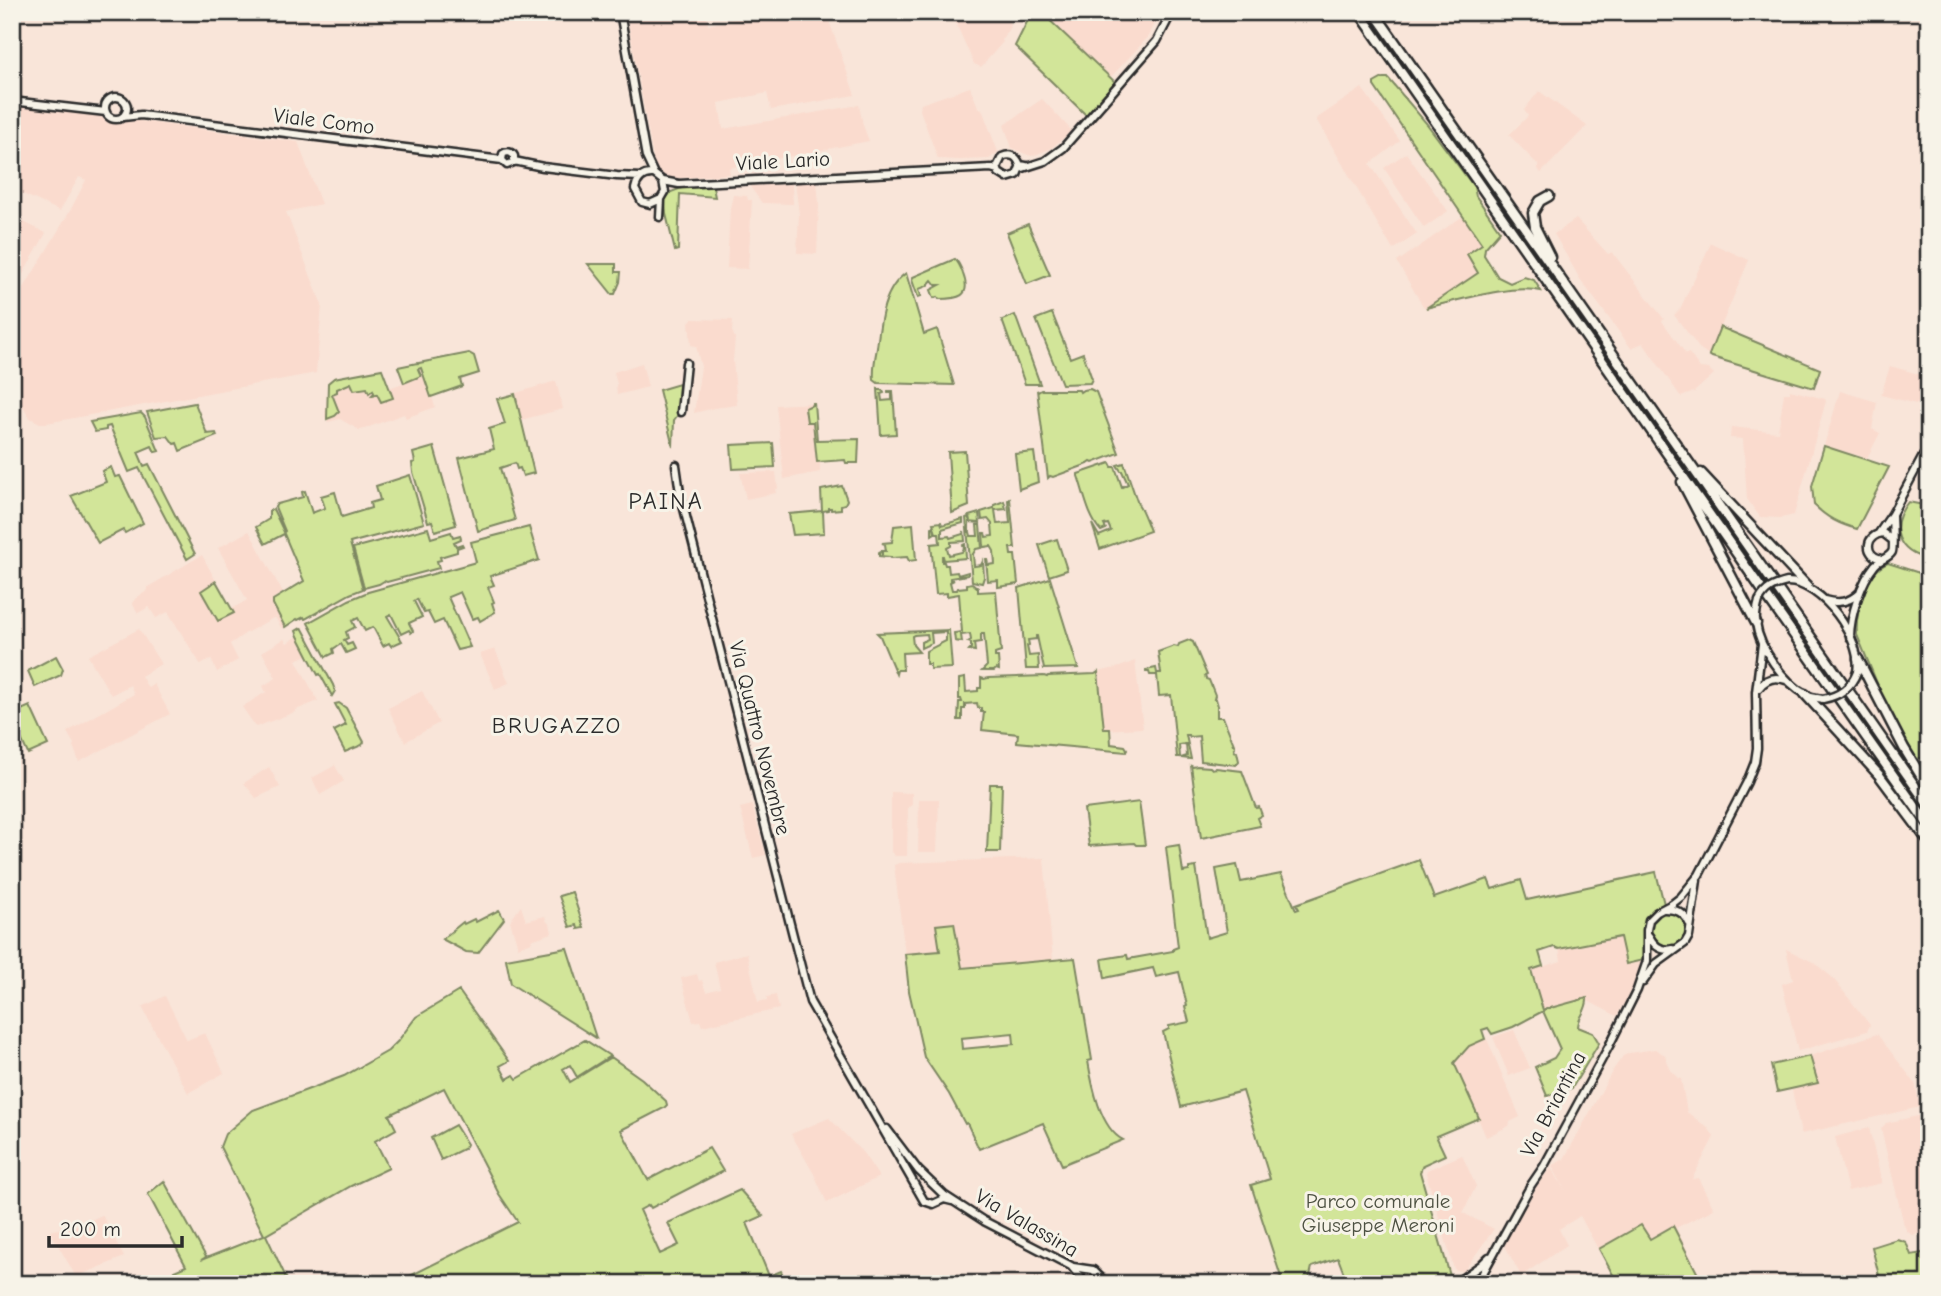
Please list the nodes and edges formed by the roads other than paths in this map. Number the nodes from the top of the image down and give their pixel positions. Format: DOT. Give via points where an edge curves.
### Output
graph roads {
  1 [pos="620,12"];
  2 [pos="1172,12"];
  3 [pos="1359,12"];
  4 [pos="1374,12"];
  5 [pos="108,100"];
  6 [pos="12,101"];
  7 [pos="127,104"];
  8 [pos="89,109"];
  9 [pos="106,112"];
  10 [pos="141,115"];
  11 [pos="123,117"];
  12 [pos="646,157"];
  13 [pos="996,167"];
  14 [pos="1022,167"];
  15 [pos="654,174"];
  16 [pos="617,176"];
  17 [pos="642,176"];
  18 [pos="663,181"];
  19 [pos="679,184"];
  20 [pos="635,189"];
  21 [pos="665,192"];
  22 [pos="1549,197"];
  23 [pos="661,200"];
  24 [pos="650,204"];
  25 [pos="1560,278"];
  26 [pos="685,362"];
  27 [pos="681,412"];
  28 [pos="1929,445"];
  29 [pos="1681,452"];
  30 [pos="1670,457"];
  31 [pos="676,465"];
  32 [pos="1892,514"];
  33 [pos="1879,533"];
  34 [pos="1892,540"];
  35 [pos="1870,553"];
  36 [pos="1881,559"];
  37 [pos="1869,573"];
  38 [pos="1807,586"];
  39 [pos="1863,589"];
  40 [pos="1824,600"];
  41 [pos="1756,623"];
  42 [pos="1850,637"];
  43 [pos="1762,644"];
  44 [pos="1858,659"];
  45 [pos="1789,681"];
  46 [pos="1756,692"];
  47 [pos="1805,694"];
  48 [pos="1929,789"];
  49 [pos="1929,806"];
  50 [pos="1929,826"];
  51 [pos="1929,842"];
  52 [pos="1699,875"];
  53 [pos="1663,909"];
  54 [pos="1690,929"];
  55 [pos="1648,935"];
  56 [pos="1678,948"];
  57 [pos="1637,989"];
  58 [pos="847,1065"];
  59 [pos="937,1188"];
  60 [pos="922,1196"];
  61 [pos="939,1200"];
  62 [pos="952,1201"];
  63 [pos="1495,1251"];
  64 [pos="1071,1266"];
  65 [pos="1086,1270"];
  66 [pos="1097,1275"];
  67 [pos="1084,1281"];
  68 [pos="1456,1282"];
  69 [pos="1094,1284"];
  70 [pos="1107,1284"];
  71 [pos="1471,1284"];
  72 [pos="1477,1284"];
  1 -- 12 [label="main road"];
  2 -- 14 [label="main road" via="1157,41 1063,148 1045,161"];
  3 -- 30 [label="highway"];
  4 -- 25 [label="highway"];
  5 -- 7 [label="main road" via="118,97"];
  5 -- 8 [label="main road"];
  5 -- 9 [label="main road"];
  6 -- 8 [label="main road"];
  7 -- 10 [label="main road"];
  7 -- 11 [label="main road"];
  8 -- 9 [label="main road"];
  9 -- 11 [label="main road" via="111,118"];
  10 -- 11 [label="main road, Viale Como"];
  10 -- 16 [label="main road, Viale Como"];
  12 -- 15 [label="main road"];
  12 -- 17 [label="main road"];
  13 -- 14 [label="main road" via="1011,178"];
  13 -- 14 [label="main road" via="1002,157 1010,155"];
  13 -- 19 [label="main road, Viale Lario"];
  15 -- 17 [label="main road"];
  15 -- 18 [label="main road"];
  16 -- 17 [label="main road"];
  16 -- 20 [label="main road"];
  17 -- 20 [label="main road"];
  18 -- 19 [label="main road, Viale Lario"];
  18 -- 21 [label="main road"];
  19 -- 21 [label="main road, Viale Lario"];
  20 -- 24 [label="main road" via="638,198"];
  21 -- 23 [label="main road"];
  22 -- 25 [label="highway" via="1537,204 1533,219"];
  23 -- 24 [label="main road"];
  23 -- 24 [label="main road" via="660,217"];
  25 -- 29 [label="highway"];
  26 -- 27 [label="main road"];
  28 -- 32 [label="main road"];
  29 -- 38 [label="highway"];
  29 -- 49 [label="highway"];
  30 -- 41 [label="highway"];
  30 -- 50 [label="highway"];
  31 -- 58 [label="main road, Via Quattro Novembre" via="810,1002"];
  32 -- 33 [label="main road"];
  32 -- 34 [label="main road"];
  33 -- 34 [label="main road"];
  33 -- 35 [label="main road" via="1870,539"];
  34 -- 36 [label="main road" via="1893,551"];
  35 -- 36 [label="main road"];
  35 -- 37 [label="main road"];
  36 -- 37 [label="main road"];
  37 -- 39 [label="main road"];
  38 -- 40 [label="main road"];
  38 -- 41 [label="main road, bridge" via="1787,582 1772,587 1759,601"];
  39 -- 40 [label="main road" via="1848,601"];
  39 -- 42 [label="main road"];
  40 -- 42 [label="main road"];
  41 -- 43 [label="main road"];
  42 -- 44 [label="main road"];
  43 -- 45 [label="main road"];
  43 -- 46 [label="main road"];
  44 -- 47 [label="main road, bridge" via="1857,672 1846,690 1824,699"];
  44 -- 48 [label="highway"];
  45 -- 46 [label="main road" via="1771,678"];
  45 -- 47 [label="main road"];
  46 -- 52 [label="main road" via="1755,762"];
  47 -- 51 [label="highway" via="1879,775"];
  52 -- 53 [label="main road" via="1681,897"];
  52 -- 54 [label="main road"];
  53 -- 54 [label="main road" via="1680,912"];
  53 -- 55 [label="main road" via="1650,920"];
  54 -- 56 [label="main road"];
  55 -- 56 [label="main road" via="1662,949"];
  55 -- 57 [label="main road, Via Briantina" via="1647,961"];
  56 -- 57 [label="main road, Via Briantina" via="1656,964"];
  57 -- 63 [label="main road, Via Briantina"];
  58 -- 59 [label="main road, Via Valassina" via="884,1126"];
  58 -- 60 [label="main road"];
  59 -- 60 [label="main road" via="925,1187"];
  59 -- 61 [label="main road"];
  59 -- 62 [label="main road, Via Valassina"];
  60 -- 61 [label="main road" via="929,1203"];
  61 -- 62 [label="main road, Via Valassina"];
  62 -- 64 [label="main road, Via Valassina"];
  63 -- 68 [label="main road, Via Briantina"];
  63 -- 72 [label="main road, Via Briantina"];
  64 -- 65 [label="main road"];
  64 -- 67 [label="main road, Via Valassina"];
  65 -- 66 [label="main road"];
  65 -- 67 [label="main road"];
  66 -- 69 [label="main road"];
  66 -- 70 [label="main road"];
  68 -- 71 [label="main road"];
}
